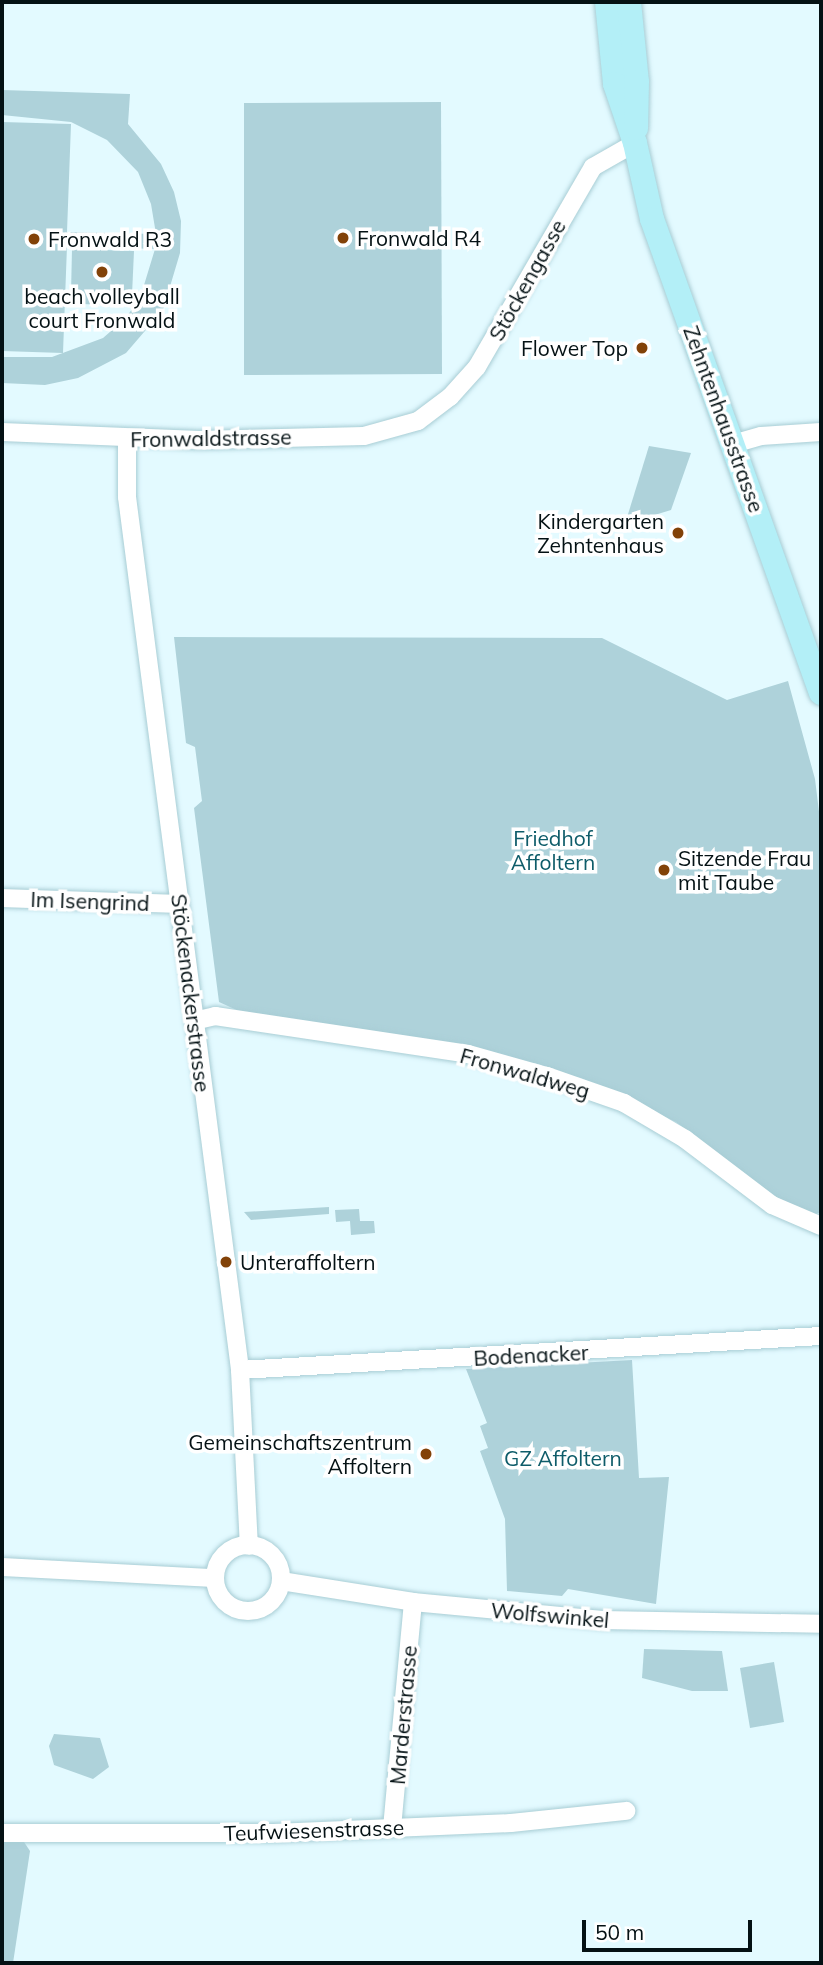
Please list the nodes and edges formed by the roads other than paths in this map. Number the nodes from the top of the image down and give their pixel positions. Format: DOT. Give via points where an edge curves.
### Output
graph roads {
  1 [pos="607,2"];
  2 [pos="629,2"];
  3 [pos="635,143"];
  4 [pos="418,421"];
  5 [pos="2,432"];
  6 [pos="821,432"];
  7 [pos="127,440"];
  8 [pos="733,444"];
  9 [pos="821,693"];
  10 [pos="2,898"];
  11 [pos="179,904"];
  12 [pos="194,1021"];
  13 [pos="821,1227"];
  14 [pos="821,1336"];
  15 [pos="240,1370"];
  16 [pos="248,1546"];
  17 [pos="2,1567"];
  18 [pos="215,1578"];
  19 [pos="281,1581"];
  20 [pos="413,1602"];
  21 [pos="821,1624"];
  22 [pos="626,1811"];
  23 [pos="393,1828"];
  24 [pos="2,1833"];
  1 -- 3 [label="street, Zehntenhausstrasse" via="615,84"];
  2 -- 3 [label="street, Zehntenhausstrasse" via="637,82"];
  3 -- 4 [label="street, Stöckengasse" via="593,167 477,367 450,397"];
  3 -- 8 [label="street, Zehntenhausstrasse" via="652,219"];
  4 -- 7 [label="street, Fronwaldstrasse" via="364,436"];
  5 -- 7 [label="street, Fronwaldstrasse"];
  6 -- 8 [label="street" via="761,436"];
  7 -- 11 [label="street, Stöckenackerstrasse" via="127,497"];
  8 -- 9 [label="street, Zehntenhausstrasse"];
  10 -- 11 [label="street, Im Isengrind"];
  11 -- 12 [label="street, Stöckenackerstrasse"];
  12 -- 13 [label="street, Fronwaldweg" via="215,1016 468,1054 547,1076 624,1102 685,1139 772,1205"];
  12 -- 15 [label="street, Stöckenackerstrasse"];
  14 -- 15 [label="street, Bodenacker"];
  15 -- 16 [label="street, Stöckenackerstrasse"];
  16 -- 18 [label="street" via="229,1552"];
  16 -- 19 [label="street" via="259,1547 276,1560"];
  17 -- 18 [label="street"];
  18 -- 19 [label="street" via="226,1603 251,1611 275,1598"];
  19 -- 20 [label="street, Wolfswinkel"];
  20 -- 21 [label="street, Wolfswinkel" via="602,1620"];
  20 -- 23 [label="street, Marderstrasse"];
  22 -- 23 [label="street, Teufwiesenstrasse" via="511,1823"];
  23 -- 24 [label="street, Teufwiesenstrasse"];
}
